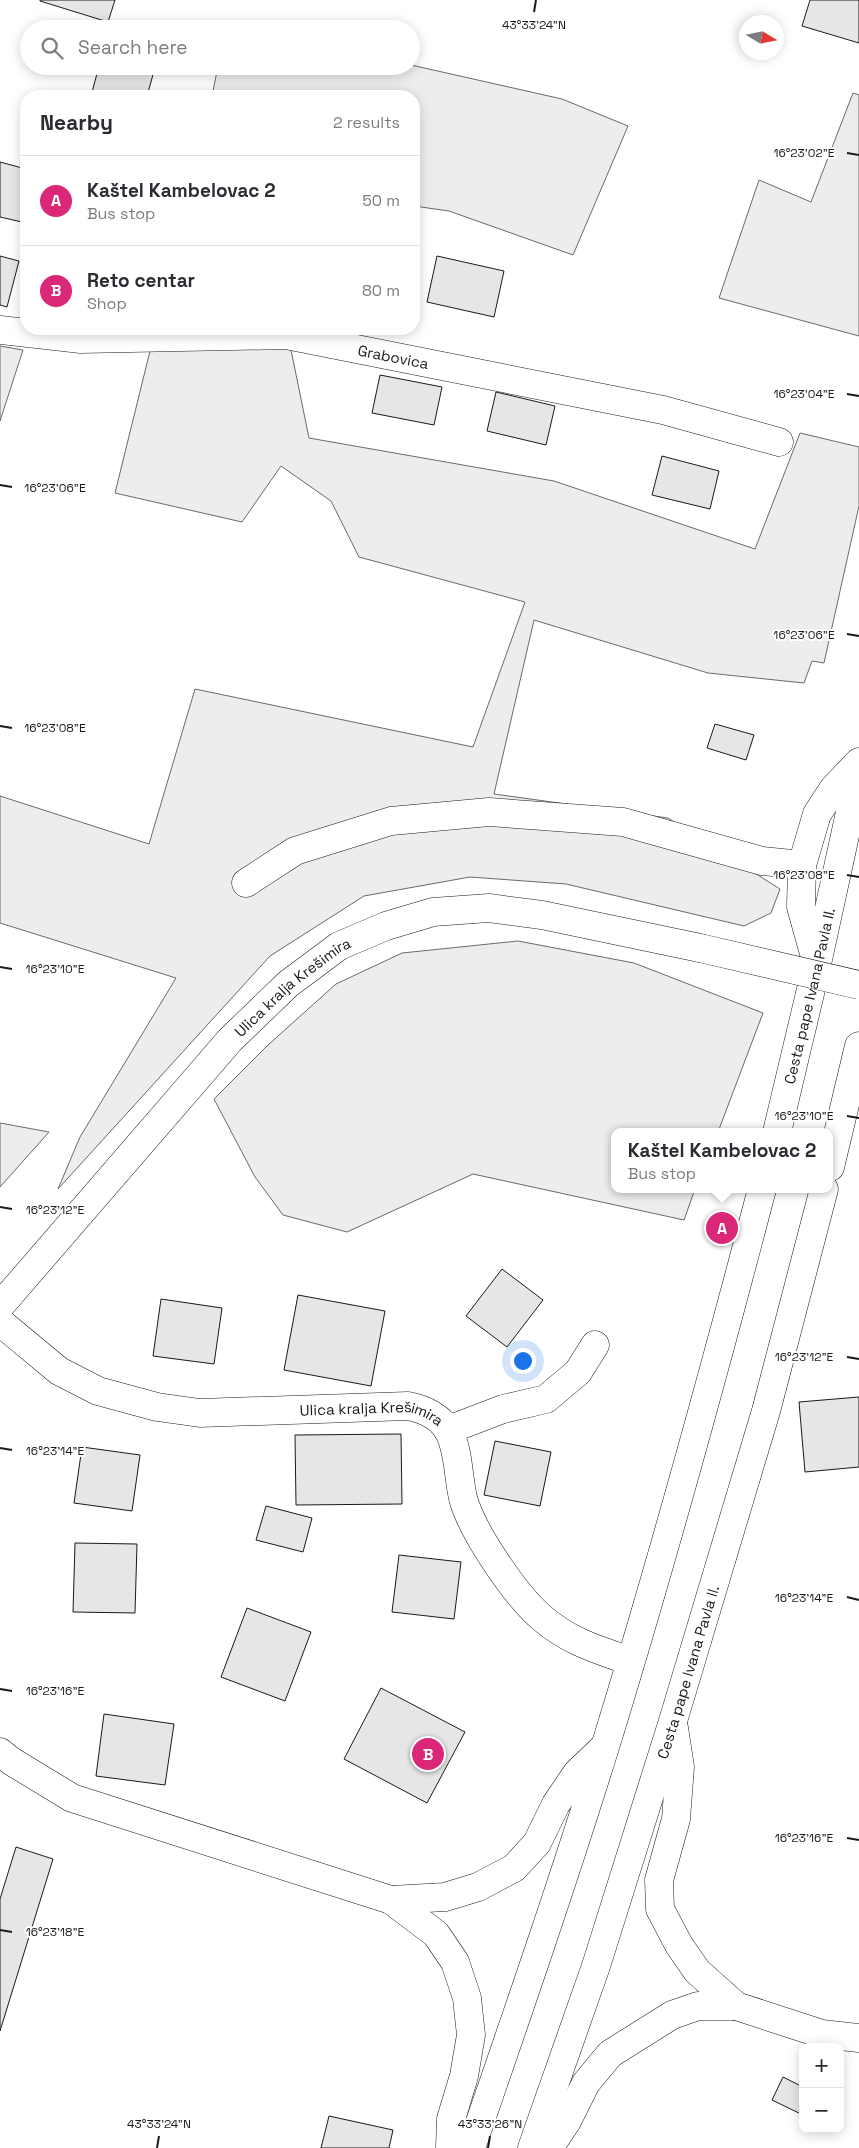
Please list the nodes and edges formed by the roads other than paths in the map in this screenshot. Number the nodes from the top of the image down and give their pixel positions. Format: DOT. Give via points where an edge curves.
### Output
graph roads {
  1 [pos="0,330"];
  2 [pos="20,332"];
  3 [pos="44,335"];
  4 [pos="286,335"];
  5 [pos="286,335"];
  6 [pos="779,442"];
  7 [pos="859,762"];
  8 [pos="859,771"];
  9 [pos="802,865"];
  10 [pos="246,883"];
  11 [pos="817,964"];
  12 [pos="859,985"];
  13 [pos="859,1046"];
  14 [pos="777,1128"];
  15 [pos="833,1154"];
  16 [pos="761,1193"];
  17 [pos="823,1193"];
  18 [pos="0,1306"];
  19 [pos="0,1322"];
  20 [pos="595,1345"];
  21 [pos="448,1430"];
  22 [pos="630,1661"];
  23 [pos="673,1721"];
  24 [pos="605,1746"];
  25 [pos="0,1752"];
  26 [pos="391,1900"];
  27 [pos="736,2006"];
  28 [pos="859,2038"];
  29 [pos="450,2148"];
  30 [pos="471,2148"];
  31 [pos="532,2148"];
  32 [pos="549,2148"];
  1 -- 2 [label="main road, Grabovica"];
  3 -- 4 [label="main road, Grabovica" via="80,339"];
  5 -- 6 [label="main road, Grabovica" via="663,410"];
  7 -- 9 [label="main road" via="834,788 817,814"];
  8 -- 11 [label="main road, Cesta pape Ivana Pavla II."];
  9 -- 10 [label="main road" via="762,861 624,822 489,812 391,821 295,851"];
  9 -- 11 [label="main road" via="801,907"];
  11 -- 14 [label="main road, Cesta pape Ivana Pavla II."];
  12 -- 18 [label="main road, Ulica kralja Krešimira, bridge" via="542,915 489,908 433,912 386,926 339,946 288,984 230,1040"];
  13 -- 15 [label="main road"];
  16 -- 22 [label="main road" via="699,1429"];
  17 -- 23 [label="main road, Cesta pape Ivana Pavla II." via="766,1411"];
  19 -- 21 [label="main road, Ulica kralja Krešimira" via="59,1371 98,1391 157,1407 200,1414 408,1406 424,1410"];
  20 -- 21 [label="main road" via="578,1372 546,1399 503,1409"];
  21 -- 22 [label="main road, Ulica kralja Krešimira" via="464,1500 484,1543 512,1585 542,1618 577,1642"];
  22 -- 24 [label="main road"];
  23 -- 27 [label="main road" via="680,1767 676,1819 659,1880 660,1909 697,1971"];
  23 -- 31 [label="main road, Cesta pape Ivana Pavla II." via="596,1966"];
  24 -- 26 [label="main road" via="577,1773 556,1804 538,1843 514,1868 478,1887 445,1897"];
  24 -- 30 [label="main road" via="553,1910"];
  25 -- 26 [label="main road" via="72,1798"];
  26 -- 29 [label="main road" via="436,1934 455,1962 467,1998 471,2036 464,2076 451,2119"];
  27 -- 28 [label="main road" via="822,2034"];
  27 -- 32 [label="main road" via="698,2006 672,2015 610,2054 586,2084"];
}
